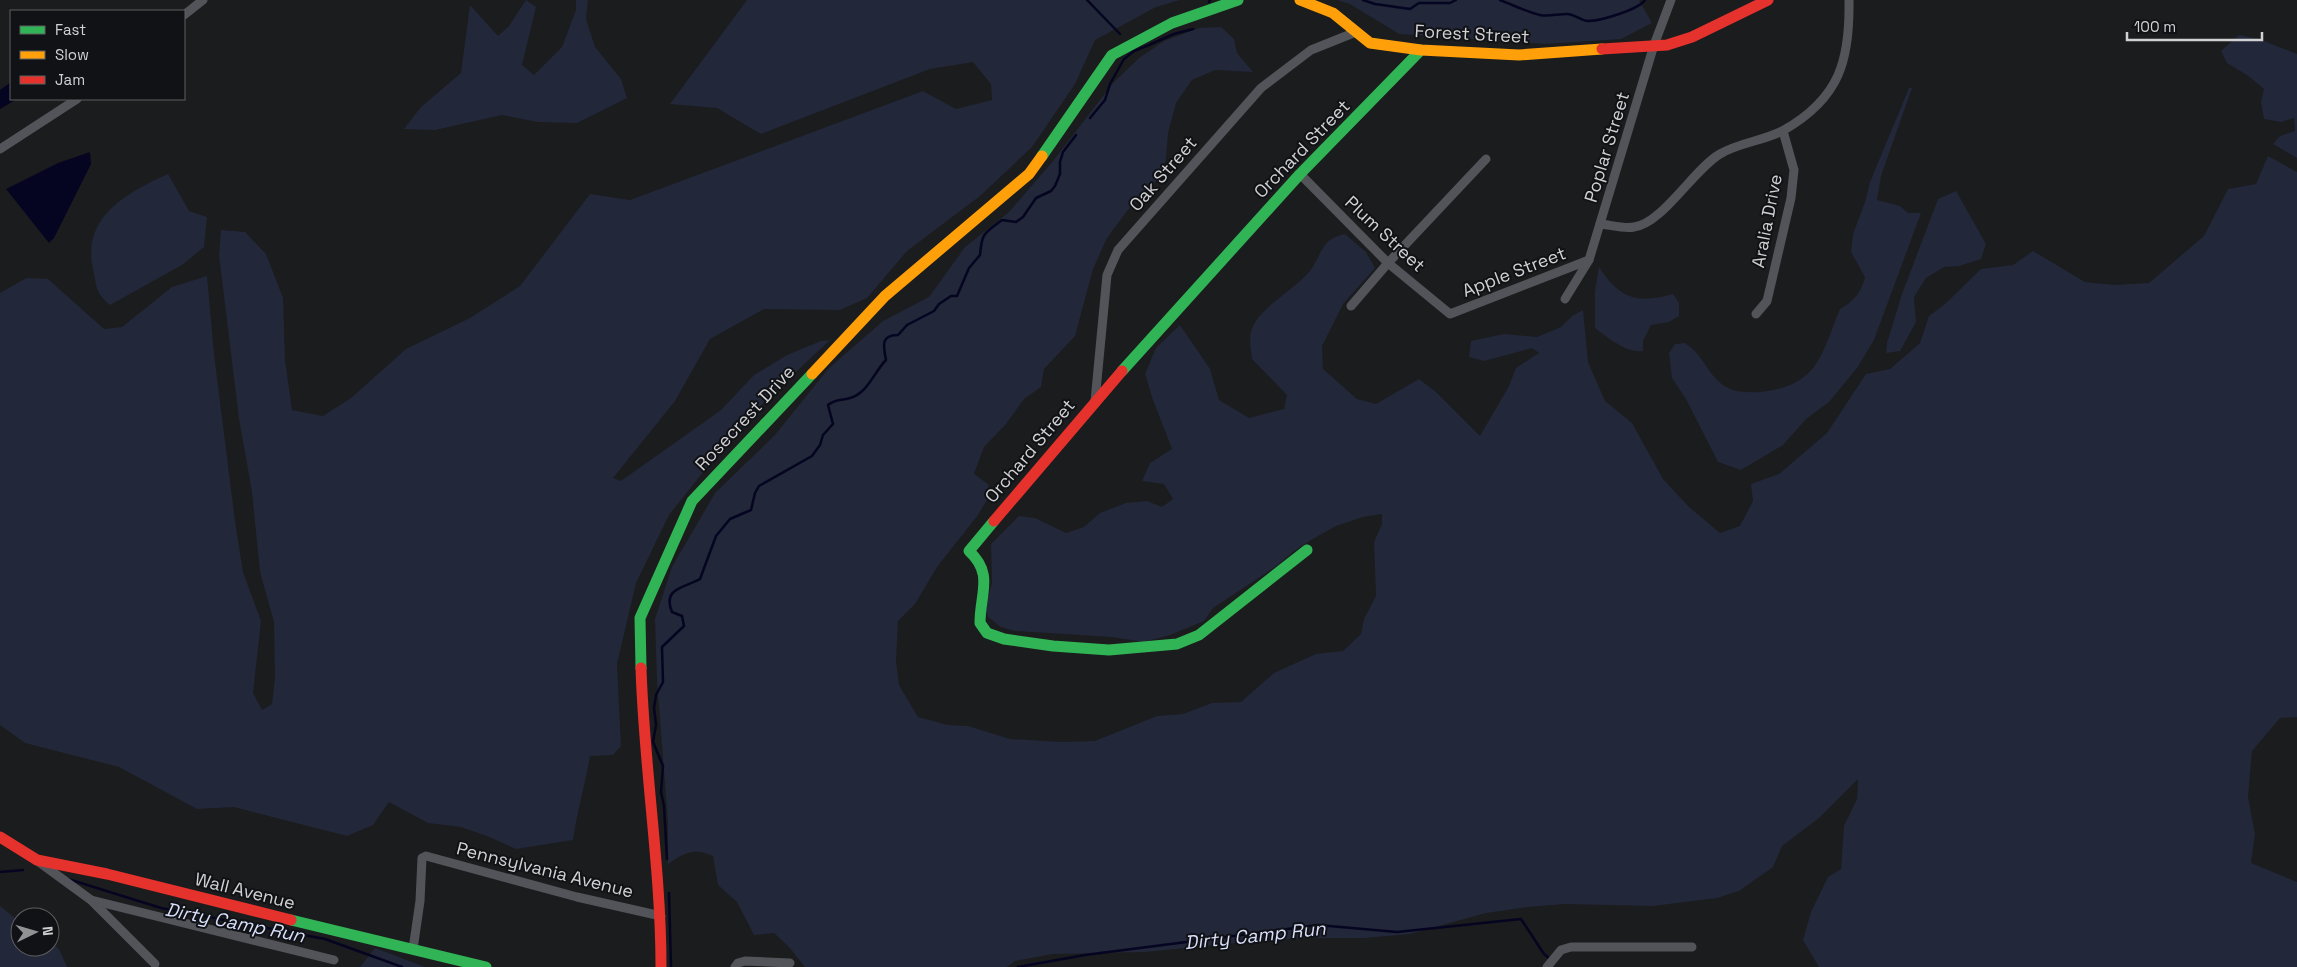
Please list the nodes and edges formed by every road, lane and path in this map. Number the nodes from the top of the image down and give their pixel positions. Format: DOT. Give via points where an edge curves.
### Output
graph roads {
  1 [pos="203,0"];
  2 [pos="1238,0"];
  3 [pos="1300,0"];
  4 [pos="1672,0"];
  5 [pos="1768,0"];
  6 [pos="1849,0"];
  7 [pos="185,14"];
  8 [pos="1356,32"];
  9 [pos="1654,45"];
  10 [pos="1421,50"];
  11 [pos="75,100"];
  12 [pos="1783,131"];
  13 [pos="0,149"];
  14 [pos="1486,159"];
  15 [pos="1300,174"];
  16 [pos="1600,224"];
  17 [pos="1589,260"];
  18 [pos="1388,263"];
  19 [pos="1565,299"];
  20 [pos="1352,306"];
  21 [pos="1450,314"];
  22 [pos="1756,314"];
  23 [pos="1095,401"];
  24 [pos="1307,550"];
  25 [pos="0,837"];
  26 [pos="37,860"];
  27 [pos="91,900"];
  28 [pos="661,916"];
  29 [pos="1692,947"];
  30 [pos="413,949"];
  31 [pos="334,960"];
  32 [pos="790,963"];
  33 [pos="155,964"];
  34 [pos="486,967"];
  35 [pos="661,967"];
  36 [pos="735,967"];
  37 [pos="1547,967"];
  1 -- 7 [label="street"];
  2 -- 28 [label="street, Rosecrest Drive" via="1172,23 1112,55 1029,174 885,296 692,501 640,618 643,720"];
  3 -- 8 [label="street, Forest Street" via="1333,13"];
  4 -- 9 [label="street, Poplar Street"];
  5 -- 9 [label="street" via="1692,37 1667,45"];
  6 -- 12 [label="street" via="1846,58 1835,84 1814,108"];
  8 -- 10 [label="street, Forest Street" via="1370,43"];
  8 -- 23 [label="street, Oak Street" via="1311,50 1261,88 1118,250 1106,275"];
  9 -- 10 [label="street, Forest Street" via="1519,55"];
  9 -- 16 [label="street, Poplar Street"];
  10 -- 15 [label="street, Orchard Street"];
  11 -- 13 [label="street"];
  12 -- 16 [label="street" via="1719,154 1656,216 1635,227"];
  12 -- 22 [label="street, Aralia Drive" via="1794,170 1791,198 1768,300"];
  14 -- 18 [label="street"];
  15 -- 18 [label="street, Plum Street"];
  15 -- 23 [label="street, Orchard Street"];
  16 -- 17 [label="street, Poplar Street"];
  17 -- 19 [label="street, Poplar Street"];
  17 -- 21 [label="street, Apple Street"];
  18 -- 20 [label="street"];
  18 -- 21 [label="street, Plum Street"];
  23 -- 24 [label="street, Orchard Street" via="969,551 980,561 985,576 980,623 988,633 1004,639 1053,646 1109,650 1177,644 1199,634"];
  25 -- 26 [label="street, Wall Avenue"];
  26 -- 27 [label="street"];
  26 -- 30 [label="street, Wall Avenue" via="107,874"];
  27 -- 31 [label="street"];
  27 -- 33 [label="street"];
  28 -- 30 [label="street, Pennsylvania Avenue" via="426,856 422,858"];
  28 -- 35 [label="street, Rosecrest Drive"];
  29 -- 37 [label="street" via="1571,947 1561,950"];
  30 -- 34 [label="street, Wall Avenue"];
  32 -- 36 [label="street" via="745,961"];
}
